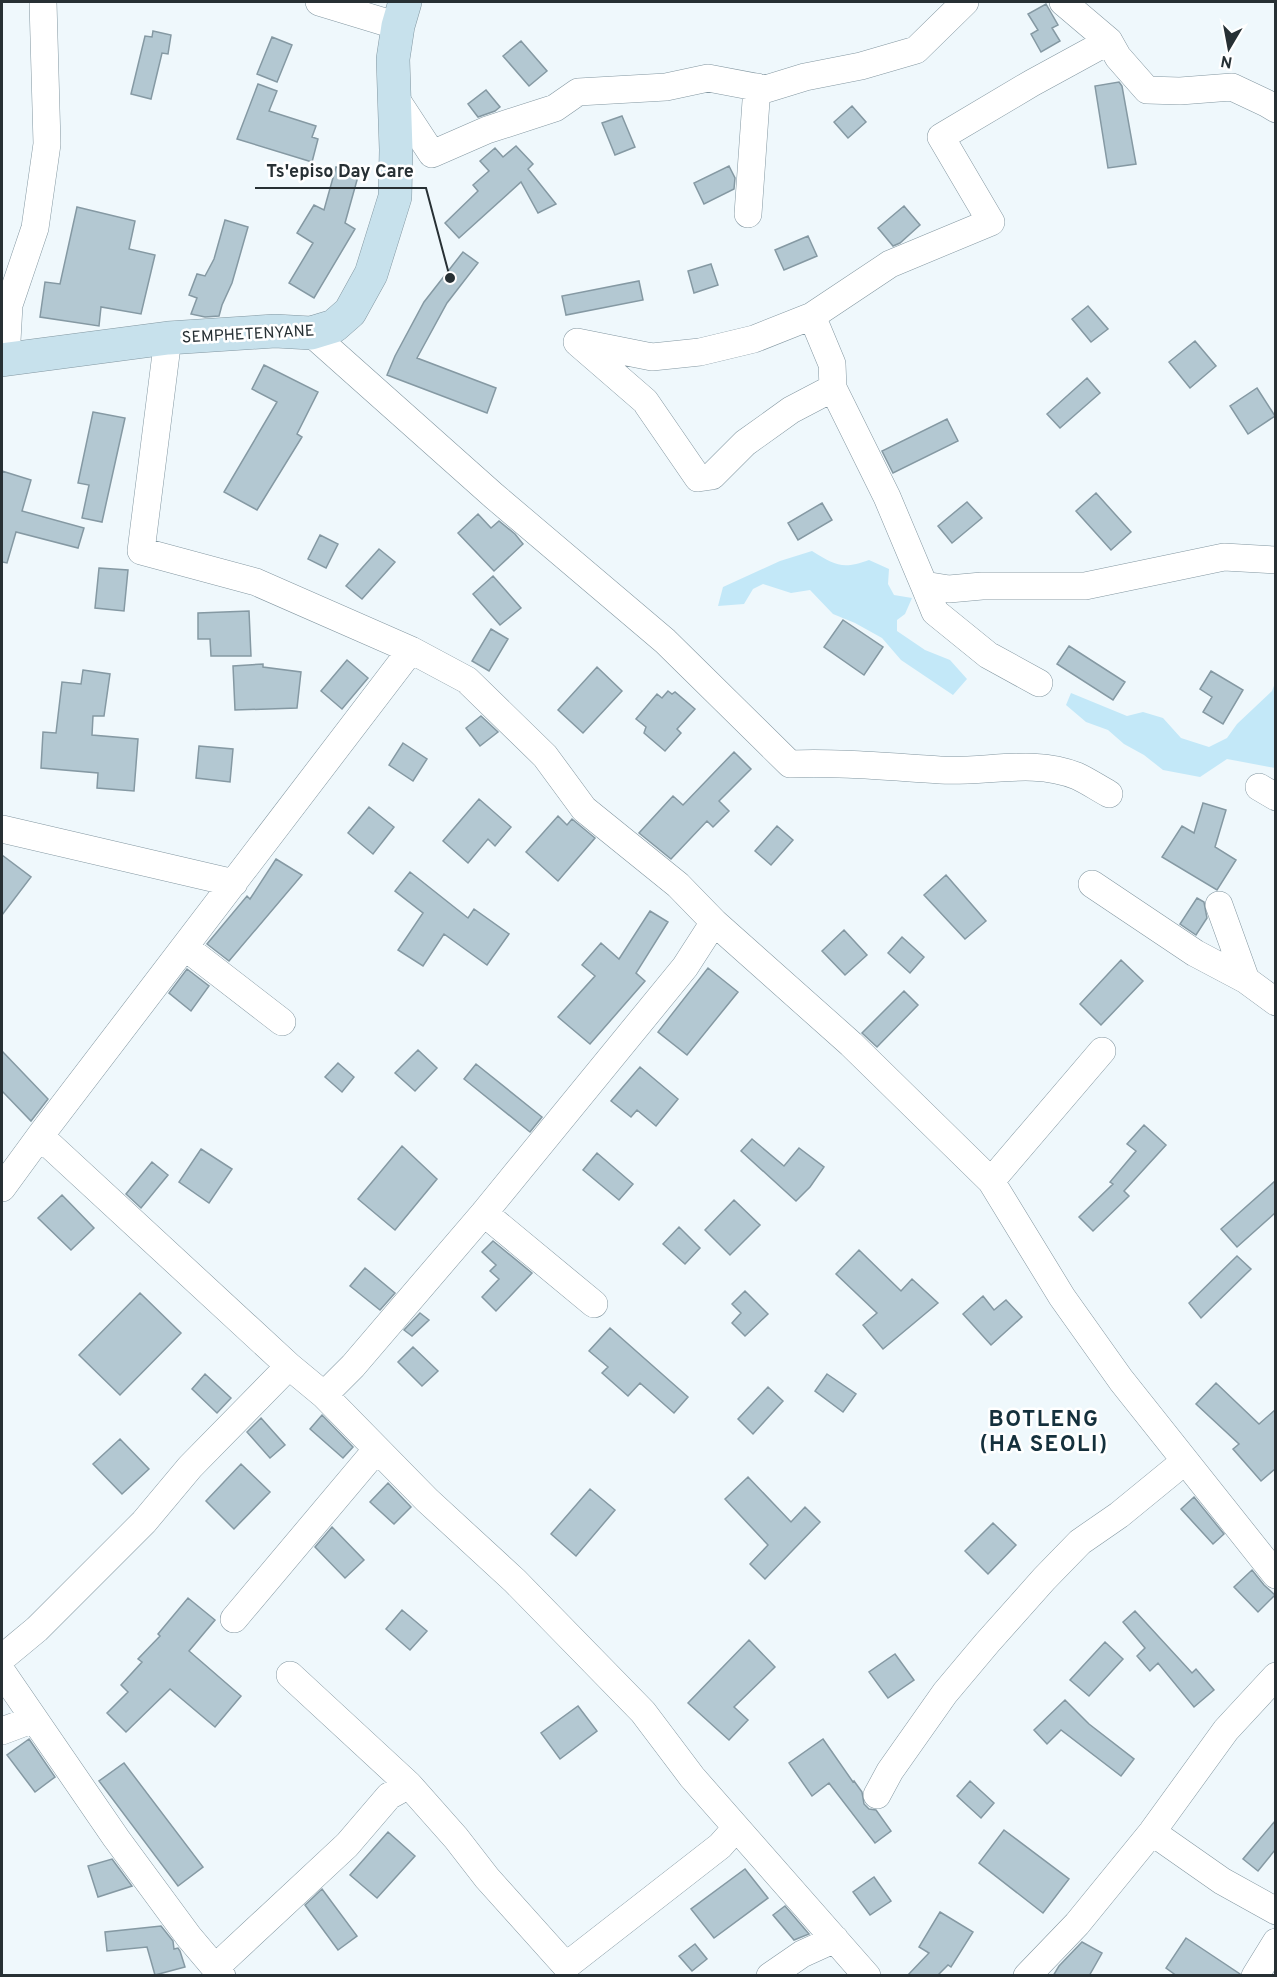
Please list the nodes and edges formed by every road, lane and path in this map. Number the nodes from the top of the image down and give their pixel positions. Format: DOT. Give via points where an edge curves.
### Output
graph roads {
  1 [pos="43,2"];
  2 [pos="319,2"];
  3 [pos="965,2"];
  4 [pos="1063,2"];
  5 [pos="401,14"];
  6 [pos="1109,41"];
  7 [pos="758,87"];
  8 [pos="394,96"];
  9 [pos="1275,109"];
  10 [pos="748,214"];
  11 [pos="812,316"];
  12 [pos="311,333"];
  13 [pos="168,338"];
  14 [pos="4,359"];
  15 [pos="833,388"];
  16 [pos="1275,560"];
  17 [pos="924,585"];
  18 [pos="411,650"];
  19 [pos="1039,683"];
  20 [pos="1109,794"];
  21 [pos="2,829"];
  22 [pos="234,882"];
  23 [pos="1092,884"];
  24 [pos="1219,905"];
  25 [pos="714,922"];
  26 [pos="185,947"];
  27 [pos="1246,980"];
  28 [pos="1275,1002"];
  29 [pos="282,1022"];
  30 [pos="1102,1051"];
  31 [pos="40,1136"];
  32 [pos="991,1181"];
  33 [pos="2,1188"];
  34 [pos="484,1214"];
  35 [pos="594,1304"];
  36 [pos="289,1366"];
  37 [pos="324,1395"];
  38 [pos="377,1449"];
  39 [pos="1185,1461"];
  40 [pos="1275,1575"];
  41 [pos="234,1619"];
  42 [pos="2,1658"];
  43 [pos="2,1672"];
  44 [pos="290,1675"];
  45 [pos="1275,1676"];
  46 [pos="34,1719"];
  47 [pos="2,1731"];
  48 [pos="409,1785"];
  49 [pos="877,1795"];
  50 [pos="736,1828"];
  51 [pos="1152,1832"];
  52 [pos="1275,1911"];
  53 [pos="835,1939"];
  54 [pos="1275,1942"];
  55 [pos="219,1971"];
  56 [pos="770,1976"];
  57 [pos="867,1976"];
  58 [pos="1027,1976"];
  59 [pos="1255,1976"];
  1 -- 14 [label="street" via="47,144 35,228 9,305"];
  2 -- 5 [label="street"];
  3 -- 7 [label="street" via="916,50 766,89"];
  4 -- 6 [label="street"];
  5 -- 8 [label="main road, SEMPHETENYANE" via="393,59"];
  6 -- 9 [label="street" via="1147,90 1232,87"];
  6 -- 11 [label="street" via="941,137 991,222 890,264"];
  7 -- 8 [label="street" via="708,78 666,87 578,92 555,108 487,130 432,154"];
  7 -- 10 [label="street"];
  8 -- 12 [label="main road, SEMPHETENYANE" via="395,197 379,253 350,312 334,326"];
  11 -- 15 [label="street" via="832,364"];
  11 -- 15 [label="street" via="754,339 700,352 652,357 577,342 645,401 698,477 712,476 745,443 791,410"];
  12 -- 13 [label="main road, SEMPHETENYANE" via="275,331"];
  12 -- 20 [label="street" via="665,641 790,764 944,770 1042,768 1076,776"];
  13 -- 14 [label="main road, SEMPHETENYANE"];
  13 -- 18 [label="street" via="141,551 256,582"];
  15 -- 17 [label="street" via="887,497"];
  16 -- 17 [label="street" via="1224,558 1085,586 949,589"];
  17 -- 19 [label="street" via="935,612 988,655"];
  18 -- 22 [label="street"];
  18 -- 25 [label="street" via="467,680 545,756 584,809 678,885"];
  21 -- 22 [label="street"];
  22 -- 26 [label="street"];
  23 -- 27 [label="street" via="1195,952"];
  24 -- 27 [label="street"];
  25 -- 32 [label="street" via="852,1044"];
  25 -- 34 [label="street" via="685,967"];
  26 -- 29 [label="street"];
  26 -- 31 [label="street"];
  27 -- 28 [label="street"];
  30 -- 32 [label="street"];
  31 -- 33 [label="street"];
  31 -- 36 [label="street"];
  32 -- 39 [label="street" via="1062,1297"];
  34 -- 35 [label="street"];
  34 -- 37 [label="street"];
  36 -- 37 [label="street"];
  36 -- 42 [label="street" via="190,1467 144,1522 37,1629"];
  37 -- 38 [label="street"];
  38 -- 41 [label="street"];
  38 -- 50 [label="street" via="515,1581 643,1712 692,1778"];
  39 -- 40 [label="street"];
  39 -- 49 [label="street" via="1080,1542 1044,1579 945,1693"];
  43 -- 46 [label="street"];
  44 -- 48 [label="street"];
  45 -- 51 [label="street" via="1226,1730"];
  46 -- 47 [label="street"];
  46 -- 55 [label="street" via="116,1838"];
  48 -- 50 [label="street" via="566,1966 720,1846"];
  48 -- 55 [label="street" via="389,1796 347,1845"];
  50 -- 53 [label="street"];
  51 -- 52 [label="street" via="1222,1881"];
  51 -- 58 [label="street" via="1077,1924"];
  53 -- 56 [label="street" via="802,1954"];
  53 -- 57 [label="street"];
  54 -- 59 [label="street"];
}
